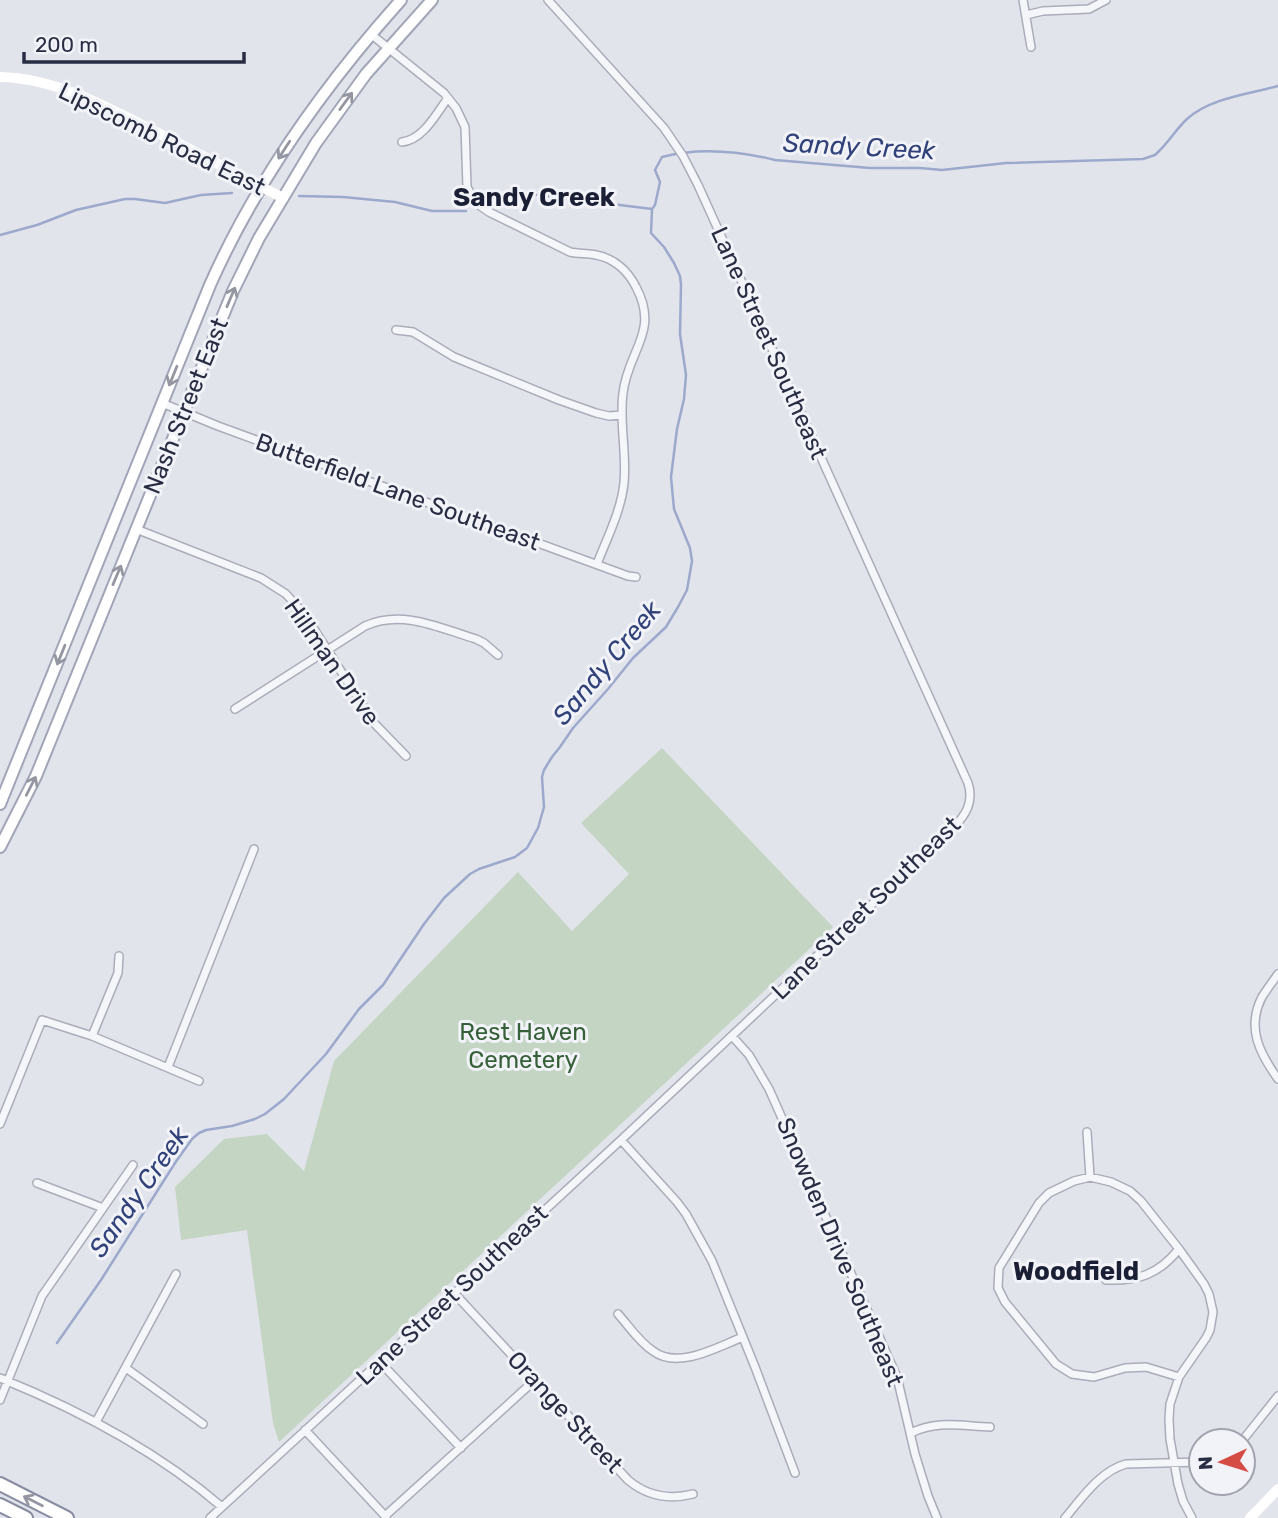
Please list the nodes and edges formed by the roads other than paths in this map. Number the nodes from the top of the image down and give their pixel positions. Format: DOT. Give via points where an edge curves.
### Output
graph roads {
  1 [pos="401,0"];
  2 [pos="432,0"];
  3 [pos="548,0"];
  4 [pos="1023,0"];
  5 [pos="1106,0"];
  6 [pos="1026,15"];
  7 [pos="372,34"];
  8 [pos="1031,47"];
  9 [pos="388,49"];
  10 [pos="0,77"];
  11 [pos="449,98"];
  12 [pos="402,142"];
  13 [pos="260,186"];
  14 [pos="283,198"];
  15 [pos="396,330"];
  16 [pos="162,403"];
  17 [pos="183,412"];
  18 [pos="622,415"];
  19 [pos="136,529"];
  20 [pos="597,564"];
  21 [pos="636,577"];
  22 [pos="328,650"];
  23 [pos="498,655"];
  24 [pos="235,709"];
  25 [pos="406,756"];
  26 [pos="0,804"];
  27 [pos="0,847"];
  28 [pos="254,849"];
  29 [pos="119,956"];
  30 [pos="1278,974"];
  31 [pos="92,1036"];
  32 [pos="732,1036"];
  33 [pos="168,1067"];
  34 [pos="1278,1079"];
  35 [pos="199,1081"];
  36 [pos="0,1124"];
  37 [pos="1087,1132"];
  38 [pos="621,1140"];
  39 [pos="132,1165"];
  40 [pos="1090,1177"];
  41 [pos="37,1182"];
  42 [pos="103,1208"];
  43 [pos="1179,1249"];
  44 [pos="176,1274"];
  45 [pos="1106,1280"];
  46 [pos="454,1293"];
  47 [pos="618,1314"];
  48 [pos="743,1337"];
  49 [pos="380,1362"];
  50 [pos="126,1368"];
  51 [pos="1179,1377"];
  52 [pos="4,1380"];
  53 [pos="535,1380"];
  54 [pos="1278,1396"];
  55 [pos="0,1400"];
  56 [pos="96,1422"];
  57 [pos="203,1424"];
  58 [pos="990,1427"];
  59 [pos="1253,1427"];
  60 [pos="305,1430"];
  61 [pos="911,1433"];
  62 [pos="461,1448"];
  63 [pos="1187,1463"];
  64 [pos="1174,1464"];
  65 [pos="795,1473"];
  66 [pos="0,1484"];
  67 [pos="1278,1489"];
  68 [pos="693,1494"];
  69 [pos="0,1505"];
  70 [pos="222,1507"];
  71 [pos="386,1517"];
  72 [pos="26,1518"];
  73 [pos="67,1518"];
  74 [pos="210,1518"];
  75 [pos="937,1518"];
  76 [pos="1065,1518"];
  77 [pos="1192,1518"];
  78 [pos="1250,1518"];
  1 -- 7 [label="main road, Nash Street East"];
  2 -- 9 [label="main road, Nash Street East"];
  3 -- 32 [label="street, Lane Street Southeast" via="649,111 683,156 968,783 971,799 953,828"];
  4 -- 6 [label="street"];
  5 -- 6 [label="street" via="1089,9"];
  6 -- 8 [label="street"];
  7 -- 9 [label="street"];
  7 -- 13 [label="main road, Nash Street East, one-way" via="321,97"];
  9 -- 11 [label="street"];
  14 -- 9 [label="main road, Nash Street East, one-way" via="324,132"];
  10 -- 13 [label="street, Lipscomb Road East" via="67,90"];
  11 -- 12 [label="street" via="418,136"];
  11 -- 18 [label="street" via="465,127 466,182 476,202 570,252 611,260 636,287 646,314 645,328 627,373"];
  13 -- 14 [label="street, Lipscomb Road East"];
  13 -- 16 [label="main road, Nash Street East, one-way" via="221,261"];
  17 -- 14 [label="main road, Nash Street East, one-way" via="233,291"];
  15 -- 18 [label="street" via="413,332 454,357 559,401 609,416"];
  16 -- 17 [label="street, Butterfield Lane Southeast"];
  16 -- 26 [label="main road, Nash Street East, one-way"];
  17 -- 19 [label="main road, Nash Street East"];
  17 -- 20 [label="street, Butterfield Lane Southeast"];
  18 -- 20 [label="street" via="624,484"];
  19 -- 22 [label="street, Hillman Drive" via="274,585 296,604"];
  27 -- 19 [label="main road, Nash Street East, one-way" via="36,776"];
  20 -- 21 [label="street, Butterfield Lane Southeast"];
  22 -- 23 [label="street" via="365,626 397,618 476,639"];
  22 -- 24 [label="street"];
  22 -- 25 [label="street, Hillman Drive" via="374,723"];
  28 -- 33 [label="street"];
  29 -- 31 [label="street" via="118,973"];
  30 -- 34 [label="street" via="1257,1011 1256,1041"];
  31 -- 33 [label="street"];
  31 -- 36 [label="street" via="43,1020"];
  32 -- 38 [label="street, Lane Street Southeast"];
  32 -- 61 [label="street, Snowden Drive Southeast" via="769,1089 897,1377"];
  33 -- 35 [label="street"];
  37 -- 40 [label="street"];
  38 -- 46 [label="street, Lane Street Southeast"];
  38 -- 48 [label="street" via="686,1214 712,1261"];
  39 -- 42 [label="street"];
  40 -- 43 [label="street" via="1118,1184 1136,1196"];
  40 -- 51 [label="street" via="1061,1186 1039,1203 999,1268 999,1294 1056,1364 1072,1374 1094,1377 1146,1367"];
  41 -- 42 [label="street"];
  42 -- 52 [label="street" via="42,1296"];
  43 -- 45 [label="street" via="1170,1261 1147,1275"];
  43 -- 51 [label="street" via="1204,1284 1213,1312 1206,1338"];
  44 -- 50 [label="street"];
  46 -- 49 [label="street, Lane Street Southeast"];
  46 -- 53 [label="street, Orange Street"];
  47 -- 48 [label="street" via="646,1346 668,1358 685,1358"];
  48 -- 65 [label="street"];
  49 -- 60 [label="street, Lane Street Southeast"];
  49 -- 62 [label="street"];
  50 -- 56 [label="street"];
  50 -- 57 [label="street"];
  51 -- 64 [label="street" via="1169,1419"];
  52 -- 55 [label="street"];
  52 -- 56 [label="street"];
  53 -- 62 [label="street"];
  53 -- 68 [label="street, Orange Street" via="633,1485 662,1496"];
  54 -- 59 [label="street"];
  56 -- 70 [label="street" via="148,1452"];
  58 -- 61 [label="street" via="937,1424"];
  60 -- 70 [label="street, Lane Street Southeast"];
  60 -- 71 [label="street"];
  61 -- 75 [label="street, Snowden Drive Southeast"];
  62 -- 71 [label="street"];
  63 -- 64 [label="street"];
  64 -- 76 [label="street" via="1117,1467"];
  64 -- 77 [label="street"];
  73 -- 66 [label="highway, one-way"];
  67 -- 78 [label="street"];
  69 -- 72 [label="highway"];
  70 -- 74 [label="street, Lane Street Southeast"];
}
